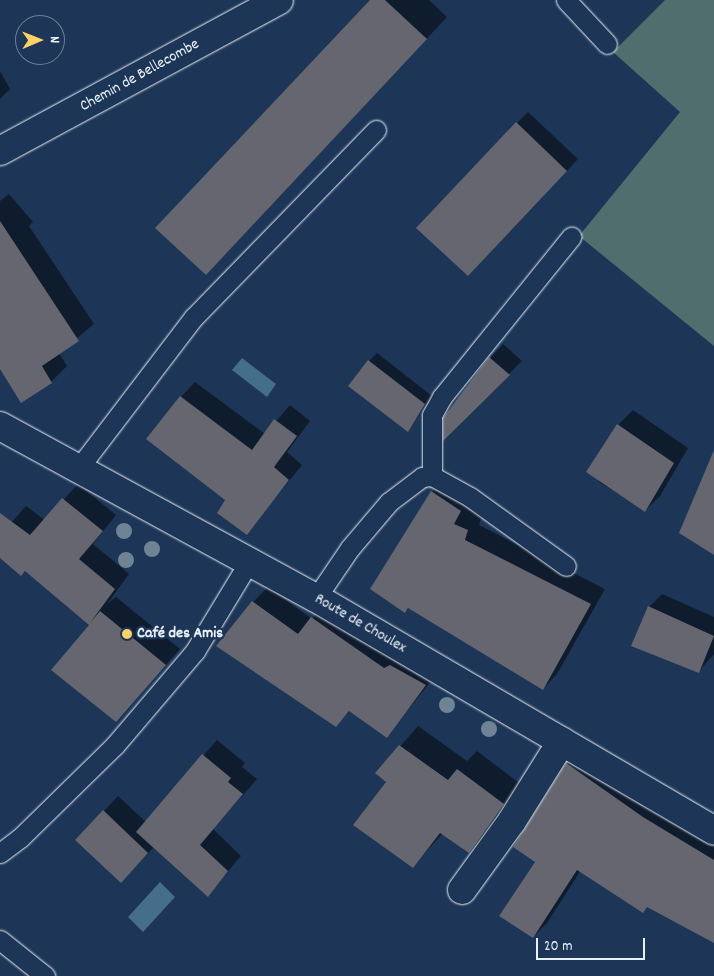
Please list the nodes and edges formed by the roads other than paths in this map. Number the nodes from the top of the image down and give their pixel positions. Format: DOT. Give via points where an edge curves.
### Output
graph roads {
  1 [pos="279,0"];
  2 [pos="566,0"];
  3 [pos="608,44"];
  4 [pos="376,130"];
  5 [pos="0,151"];
  6 [pos="571,237"];
  7 [pos="0,426"];
  8 [pos="78,469"];
  9 [pos="432,476"];
  10 [pos="249,562"];
  11 [pos="566,566"];
  12 [pos="316,598"];
  13 [pos="562,741"];
  14 [pos="714,831"];
  15 [pos="0,853"];
  16 [pos="462,890"];
  17 [pos="0,940"];
  18 [pos="45,976"];
  1 -- 5 [label="street, Chemin de Bellecombe"];
  2 -- 3 [label="lane"];
  4 -- 8 [label="lane" via="194,317"];
  6 -- 9 [label="lane" via="442,397 432,415"];
  7 -- 8 [label="street, Route de Choulex"];
  8 -- 10 [label="street, Route de Choulex"];
  9 -- 11 [label="lane" via="470,496"];
  9 -- 12 [label="lane" via="422,477 390,502 350,548"];
  10 -- 12 [label="street, Route de Choulex"];
  10 -- 15 [label="lane" via="195,651 115,745 20,838"];
  12 -- 13 [label="street, Route de Choulex"];
  13 -- 14 [label="street, Route de Choulex"];
  13 -- 16 [label="street" via="512,821"];
  17 -- 18 [label="lane"];
}
